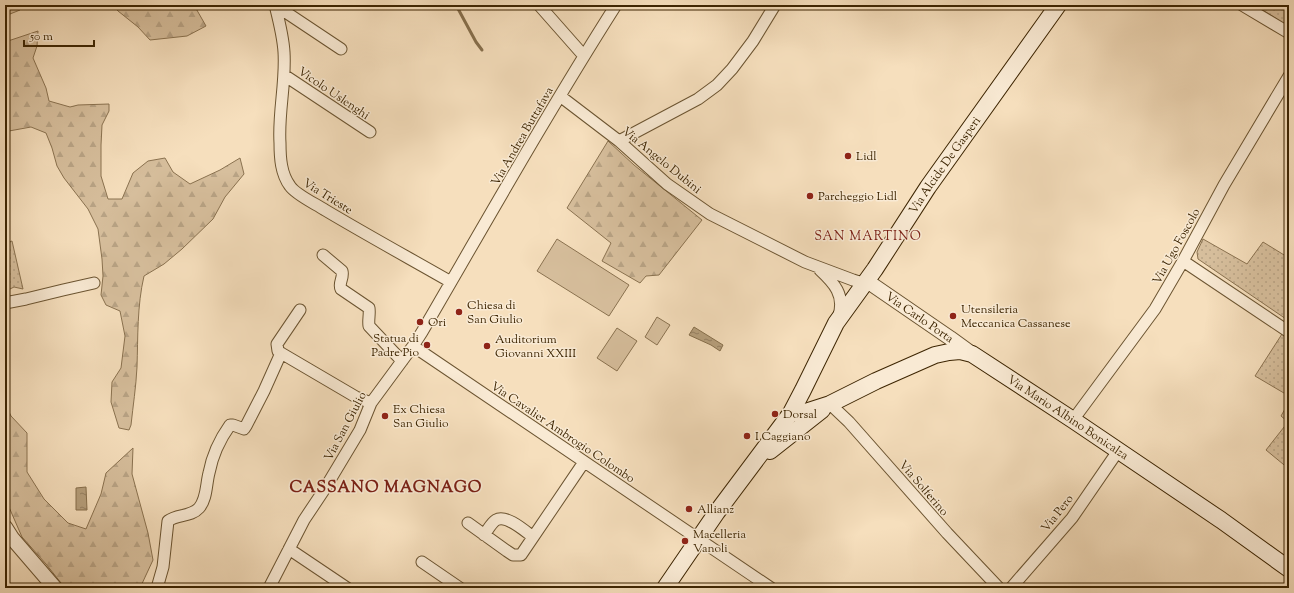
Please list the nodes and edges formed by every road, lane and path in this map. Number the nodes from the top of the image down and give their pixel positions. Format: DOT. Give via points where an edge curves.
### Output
graph roads {
  1 [pos="275,5"];
  2 [pos="539,5"];
  3 [pos="616,5"];
  4 [pos="776,5"];
  5 [pos="1242,5"];
  6 [pos="1052,8"];
  7 [pos="1289,34"];
  8 [pos="341,49"];
  9 [pos="584,56"];
  10 [pos="284,75"];
  11 [pos="1289,76"];
  12 [pos="560,96"];
  13 [pos="370,132"];
  14 [pos="619,141"];
  15 [pos="323,255"];
  16 [pos="1183,261"];
  17 [pos="817,266"];
  18 [pos="867,281"];
  19 [pos="451,282"];
  20 [pos="833,282"];
  21 [pos="94,283"];
  22 [pos="856,296"];
  23 [pos="5,303"];
  24 [pos="300,310"];
  25 [pos="836,323"];
  26 [pos="1289,332"];
  27 [pos="413,346"];
  28 [pos="281,353"];
  29 [pos="972,354"];
  30 [pos="402,361"];
  31 [pos="371,403"];
  32 [pos="830,404"];
  33 [pos="790,413"];
  34 [pos="1073,420"];
  35 [pos="1118,451"];
  36 [pos="584,462"];
  37 [pos="745,474"];
  38 [pos="468,523"];
  39 [pos="5,527"];
  40 [pos="484,535"];
  41 [pos="533,537"];
  42 [pos="699,538"];
  43 [pos="288,549"];
  44 [pos="422,562"];
  45 [pos="1289,569"];
  46 [pos="55,588"];
  47 [pos="156,588"];
  48 [pos="269,588"];
  49 [pos="347,588"];
  50 [pos="460,588"];
  51 [pos="665,588"];
  52 [pos="771,588"];
  53 [pos="999,588"];
  54 [pos="1011,588"];
  1 -- 8 [label="street"];
  1 -- 10 [label="street, Via Trieste" via="282,34"];
  2 -- 9 [label="street"];
  3 -- 9 [label="street, Via Andrea Buttafava"];
  4 -- 14 [label="street" via="753,41 717,85 698,99"];
  5 -- 7 [label="street"];
  6 -- 18 [label="main road, Via Alcide De Gasperi" via="930,183"];
  9 -- 12 [label="street, Via Andrea Buttafava"];
  10 -- 13 [label="street, Vicolo Uslenghi"];
  10 -- 19 [label="street, Via Trieste" via="280,142 282,171 290,187 358,230"];
  11 -- 16 [label="street, Via Ugo Foscolo" via="1224,185"];
  12 -- 14 [label="street, Via Angelo Dubini"];
  12 -- 19 [label="street, Via Andrea Buttafava"];
  14 -- 17 [label="street, Via Angelo Dubini" via="667,184 710,214"];
  15 -- 30 [label="street" via="342,271 341,288 369,308 368,326"];
  16 -- 26 [label="street"];
  16 -- 34 [label="street, Via Ugo Foscolo" via="1155,309"];
  17 -- 18 [label="street, Via Angelo Dubini" via="859,282"];
  17 -- 20 [label="street, Via Angelo Dubini"];
  18 -- 22 [label="main road, Via Alcide De Gasperi"];
  18 -- 29 [label="street, Via Carlo Porta"];
  19 -- 27 [label="street, Via San Giulio"];
  20 -- 22 [label="street, Via Angelo Dubini" via="847,293"];
  20 -- 25 [label="street, Via Angelo Dubini" via="841,302"];
  21 -- 23 [label="street"];
  22 -- 25 [label="main road, Via Alcide De Gasperi"];
  24 -- 28 [label="street" via="277,344"];
  25 -- 33 [label="main road, Via Alcide De Gasperi"];
  27 -- 30 [label="street, Via San Giulio"];
  27 -- 36 [label="street, Via Cavalier Ambrogio Colombo"];
  28 -- 31 [label="street" via="356,397"];
  28 -- 47 [label="street" via="244,429 230,425 221,441 209,472 204,501 199,509 168,521 162,567"];
  29 -- 32 [label="main road, Via Mario Albino Bonicalza" via="960,351 935,355"];
  29 -- 34 [label="main road, Via Mario Albino Bonicalza"];
  30 -- 31 [label="street, Via San Giulio"];
  31 -- 43 [label="street, Via San Giulio" via="360,430"];
  32 -- 33 [label="main road, Via Mario Albino Bonicalza" via="802,413"];
  32 -- 37 [label="main road, Via Mario Albino Bonicalza" via="773,448"];
  32 -- 53 [label="street, Via Solferino"];
  33 -- 37 [label="main road, Via Alcide De Gasperi"];
  34 -- 35 [label="main road, Via Mario Albino Bonicalza"];
  35 -- 45 [label="main road, Via Mario Albino Bonicalza"];
  35 -- 54 [label="street, Via Pero" via="1072,518"];
  36 -- 41 [label="street"];
  36 -- 42 [label="street, Via Cavalier Ambrogio Colombo"];
  37 -- 42 [label="main road"];
  38 -- 40 [label="street"];
  39 -- 46 [label="street"];
  40 -- 41 [label="street" via="497,519 502,518"];
  40 -- 41 [label="street" via="514,555 521,555"];
  42 -- 51 [label="main road"];
  42 -- 52 [label="street, Via Cavalier Ambrogio Colombo"];
  43 -- 48 [label="street, Via San Giulio"];
  43 -- 49 [label="street"];
  44 -- 50 [label="street"];
}
